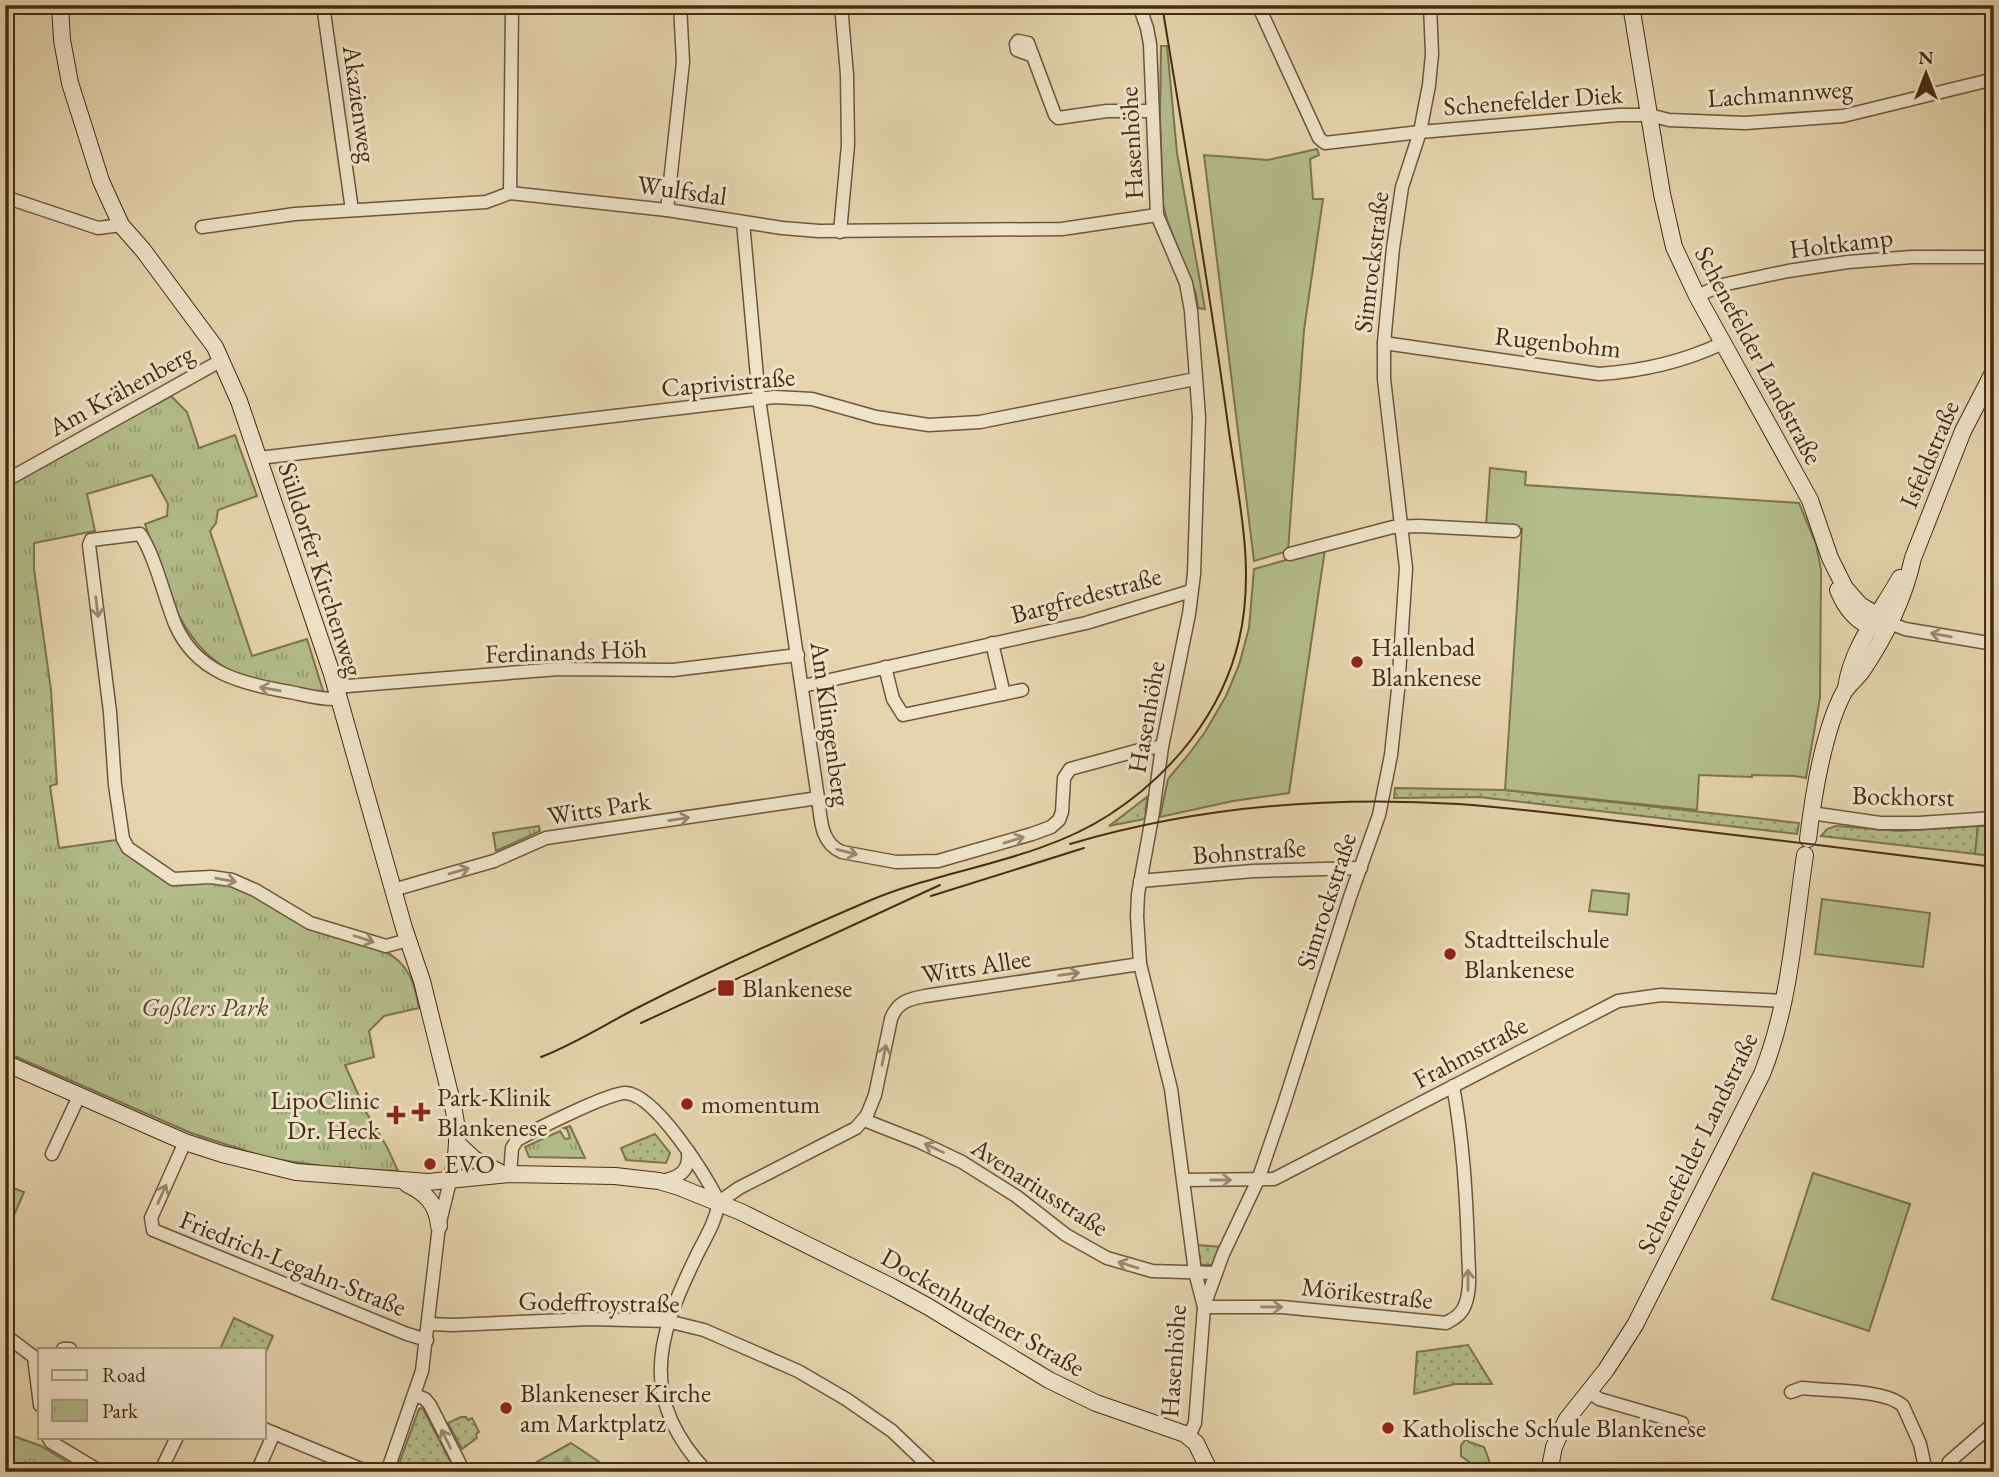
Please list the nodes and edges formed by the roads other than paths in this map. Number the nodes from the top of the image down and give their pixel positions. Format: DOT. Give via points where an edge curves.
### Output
graph roads {
  1 [pos="60,5"];
  2 [pos="324,5"];
  3 [pos="512,5"];
  4 [pos="680,5"];
  5 [pos="841,5"];
  6 [pos="1139,5"];
  7 [pos="1258,5"];
  8 [pos="1430,5"];
  9 [pos="1631,5"];
  10 [pos="1033,56"];
  11 [pos="1994,79"];
  12 [pos="1152,111"];
  13 [pos="1649,115"];
  14 [pos="1420,132"];
  15 [pos="510,193"];
  16 [pos="5,197"];
  17 [pos="352,210"];
  18 [pos="667,210"];
  19 [pos="1157,215"];
  20 [pos="743,222"];
  21 [pos="121,225"];
  22 [pos="202,227"];
  23 [pos="840,232"];
  24 [pos="1994,257"];
  25 [pos="1697,296"];
  26 [pos="1384,343"];
  27 [pos="1723,343"];
  28 [pos="222,360"];
  29 [pos="1994,371"];
  30 [pos="1195,379"];
  31 [pos="759,399"];
  32 [pos="259,458"];
  33 [pos="5,481"];
  34 [pos="1402,527"];
  35 [pos="1514,531"];
  36 [pos="1290,554"];
  37 [pos="1191,591"];
  38 [pos="1879,622"];
  39 [pos="992,643"];
  40 [pos="1994,644"];
  41 [pos="798,655"];
  42 [pos="885,667"];
  43 [pos="803,686"];
  44 [pos="1846,689"];
  45 [pos="1022,690"];
  46 [pos="336,693"];
  47 [pos="1004,694"];
  48 [pos="1162,747"];
  49 [pos="818,798"];
  50 [pos="1811,813"];
  51 [pos="1994,818"];
  52 [pos="1361,868"];
  53 [pos="1140,881"];
  54 [pos="393,890"];
  55 [pos="408,940"];
  56 [pos="1140,964"];
  57 [pos="1785,1001"];
  58 [pos="5,1063"];
  59 [pos="1453,1086"];
  60 [pos="79,1096"];
  61 [pos="864,1120"];
  62 [pos="185,1142"];
  63 [pos="458,1144"];
  64 [pos="688,1151"];
  65 [pos="52,1154"];
  66 [pos="507,1174"];
  67 [pos="1184,1180"];
  68 [pos="1258,1180"];
  69 [pos="401,1181"];
  70 [pos="450,1181"];
  71 [pos="659,1181"];
  72 [pos="719,1202"];
  73 [pos="439,1226"];
  74 [pos="1195,1272"];
  75 [pos="1216,1273"];
  76 [pos="1204,1307"];
  77 [pos="667,1321"];
  78 [pos="429,1324"];
  79 [pos="5,1335"];
  80 [pos="427,1340"];
  81 [pos="37,1356"];
  82 [pos="1589,1391"];
  83 [pos="1791,1392"];
  84 [pos="415,1395"];
  85 [pos="1682,1423"];
  86 [pos="1994,1423"];
  87 [pos="269,1431"];
  88 [pos="1189,1436"];
  89 [pos="49,1438"];
  90 [pos="176,1438"];
  91 [pos="101,1472"];
  92 [pos="159,1472"];
  93 [pos="257,1472"];
  94 [pos="368,1472"];
  95 [pos="387,1472"];
  96 [pos="464,1472"];
  97 [pos="708,1472"];
  98 [pos="935,1472"];
  99 [pos="1210,1472"];
  100 [pos="1549,1472"];
  101 [pos="1926,1472"];
  102 [pos="1945,1472"];
  1 -- 21 [label="main road, Sülldorfer Kirchenweg" via="70,83 101,181"];
  2 -- 17 [label="street, Akazienweg"];
  3 -- 15 [label="street"];
  4 -- 18 [label="street" via="683,62"];
  5 -- 23 [label="street" via="848,145"];
  6 -- 12 [label="street, Hasenhöhe" via="1150,44"];
  7 -- 14 [label="street, Schenefelder Diek" via="1322,142"];
  8 -- 14 [label="street, Simrockstraße" via="1432,54"];
  9 -- 13 [label="main road, Schenefelder Landstraße"];
  10 -- 12 [label="street" via="1058,118"];
  11 -- 13 [label="street, Lachmannweg" via="1843,116 1745,123"];
  12 -- 19 [label="street, Hasenhöhe"];
  13 -- 14 [label="street, Schenefelder Diek"];
  13 -- 25 [label="main road, Schenefelder Landstraße" via="1674,247"];
  14 -- 26 [label="street, Simrockstraße" via="1402,187"];
  15 -- 17 [label="street, Wulfsdal" via="486,202"];
  15 -- 18 [label="street, Wulfsdal"];
  16 -- 21 [label="street" via="98,228"];
  17 -- 22 [label="street, Wulfsdal"];
  18 -- 20 [label="street, Wulfsdal"];
  19 -- 23 [label="street, Wulfsdal" via="1062,229"];
  19 -- 30 [label="street, Hasenhöhe" via="1186,283"];
  20 -- 23 [label="street, Wulfsdal"];
  20 -- 31 [label="street, Am Klingenberg"];
  21 -- 28 [label="main road, Sülldorfer Kirchenweg"];
  24 -- 25 [label="street, Holtkamp" via="1848,262 1722,285"];
  25 -- 27 [label="main road, Schenefelder Landstraße"];
  26 -- 27 [label="street, Rugenbohm" via="1599,374 1665,366"];
  26 -- 34 [label="street, Simrockstraße" via="1384,379"];
  27 -- 38 [label="main road, Schenefelder Landstraße" via="1810,500 1843,603 1854,616"];
  28 -- 32 [label="main road, Sülldorfer Kirchenweg"];
  28 -- 33 [label="street, Am Krähenberg"];
  29 -- 38 [label="main road, Isfeldstraße" via="1963,431 1899,603"];
  30 -- 31 [label="street, Caprivistraße" via="980,422 929,425 876,417 812,399"];
  30 -- 37 [label="street, Hasenhöhe" via="1199,417"];
  31 -- 32 [label="street, Caprivistraße"];
  31 -- 41 [label="street, Am Klingenberg"];
  32 -- 46 [label="main road, Sülldorfer Kirchenweg"];
  34 -- 35 [label="street"];
  34 -- 36 [label="street"];
  34 -- 52 [label="street, Simrockstraße" via="1406,568 1396,720 1387,782"];
  37 -- 39 [label="street, Bargfredestraße" via="1092,621"];
  37 -- 48 [label="street, Hasenhöhe"];
  40 -- 38 [label="street, one-way"];
  38 -- 44 [label="main road, Isfeldstraße" via="1851,663"];
  39 -- 42 [label="street, Bargfredestraße"];
  39 -- 47 [label="street, Bargfredestraße"];
  41 -- 43 [label="street, Am Klingenberg"];
  41 -- 46 [label="street, Ferdinands Höh" via="673,670 559,669"];
  42 -- 43 [label="street, Bargfredestraße"];
  42 -- 47 [label="street" via="893,699 903,715"];
  43 -- 49 [label="street, Am Klingenberg"];
  44 -- 50 [label="main road, Schenefelder Landstraße" via="1823,756"];
  45 -- 47 [label="street"];
  46 -- 54 [label="main road, Sülldorfer Kirchenweg"];
  46 -- 55 [label="street, one-way" via="251,686 208,665 176,627 143,536 136,533 91,540 116,785 128,848 173,879 232,880 310,923 383,946"];
  49 -- 48 [label="street, Am Klingenberg, one-way" via="825,837 834,849 896,862 938,861 1055,824 1062,812 1064,778 1070,769"];
  48 -- 53 [label="street, Hasenhöhe"];
  54 -- 49 [label="street, Witts Park, one-way" via="494,861 546,838"];
  50 -- 51 [label="street, Bockhorst" via="1880,823"];
  50 -- 57 [label="main road, Schenefelder Landstraße"];
  52 -- 53 [label="street, Bohnstraße"];
  52 -- 68 [label="street, Simrockstraße"];
  53 -- 56 [label="street, Hasenhöhe"];
  54 -- 55 [label="main road, Sülldorfer Kirchenweg"];
  55 -- 63 [label="main road, Sülldorfer Kirchenweg" via="452,1102"];
  61 -- 56 [label="street, Witts Allee, one-way" via="875,1095 891,1019 902,1002"];
  56 -- 67 [label="street, Hasenhöhe" via="1171,1089"];
  57 -- 59 [label="street, Frahmstraße" via="1666,995 1628,999"];
  57 -- 82 [label="main road, Schenefelder Landstraße" via="1762,1074 1704,1191 1635,1325"];
  58 -- 60 [label="main road, Dockenhudener Straße"];
  59 -- 68 [label="street, Frahmstraße" via="1274,1179"];
  76 -- 59 [label="street, Mörikestraße, one-way" via="1282,1307 1447,1323 1460,1315 1469,1289 1467,1215 1462,1136"];
  60 -- 62 [label="main road, Dockenhudener Straße"];
  60 -- 65 [label="street"];
  61 -- 72 [label="street" via="848,1134"];
  74 -- 61 [label="street, Avenariusstraße, one-way" via="1152,1271 1107,1258 962,1162"];
  62 -- 69 [label="main road, Dockenhudener Straße" via="296,1172"];
  80 -- 62 [label="street, Friedrich-Legahn-Straße, one-way" via="153,1230 151,1218"];
  63 -- 66 [label="main road" via="474,1159"];
  63 -- 70 [label="main road, Sülldorfer Kirchenweg"];
  64 -- 66 [label="street" via="642,1098 626,1093 604,1098 517,1140"];
  64 -- 71 [label="street" via="682,1173"];
  64 -- 72 [label="street"];
  66 -- 70 [label="main road, Dockenhudener Straße"];
  66 -- 71 [label="main road, Dockenhudener Straße"];
  67 -- 68 [label="street, Frahmstraße, one-way"];
  67 -- 74 [label="street, Hasenhöhe"];
  68 -- 75 [label="street, Simrockstraße"];
  69 -- 70 [label="main road, Dockenhudener Straße"];
  69 -- 73 [label="main road" via="428,1198"];
  70 -- 73 [label="street"];
  71 -- 72 [label="main road, Dockenhudener Straße"];
  72 -- 77 [label="street" via="713,1225"];
  72 -- 88 [label="main road, Dockenhudener Straße" via="927,1306 1049,1381"];
  73 -- 78 [label="street"];
  74 -- 75 [label="street"];
  74 -- 76 [label="street, Hasenhöhe"];
  75 -- 76 [label="street, Simrockstraße"];
  76 -- 88 [label="street, Hasenhöhe" via="1195,1423"];
  77 -- 78 [label="street, Godeffroystraße"];
  77 -- 97 [label="street" via="660,1357 665,1405 677,1434"];
  77 -- 98 [label="street, Godeffroystraße" via="704,1330 798,1371 892,1431"];
  78 -- 80 [label="street"];
  79 -- 81 [label="street"];
  80 -- 84 [label="street"];
  82 -- 85 [label="street" via="1600,1399"];
  82 -- 100 [label="main road, Schenefelder Landstraße" via="1561,1431"];
  83 -- 101 [label="street" via="1802,1388 1882,1396 1898,1402 1920,1444"];
  84 -- 95 [label="street"];
  96 -- 84 [label="street, one-way" via="430,1405"];
  86 -- 102 [label="street" via="1949,1462"];
  87 -- 93 [label="street"];
  87 -- 94 [label="street"];
  88 -- 99 [label="main road"];
  89 -- 91 [label="street"];
  90 -- 92 [label="street"];
}
